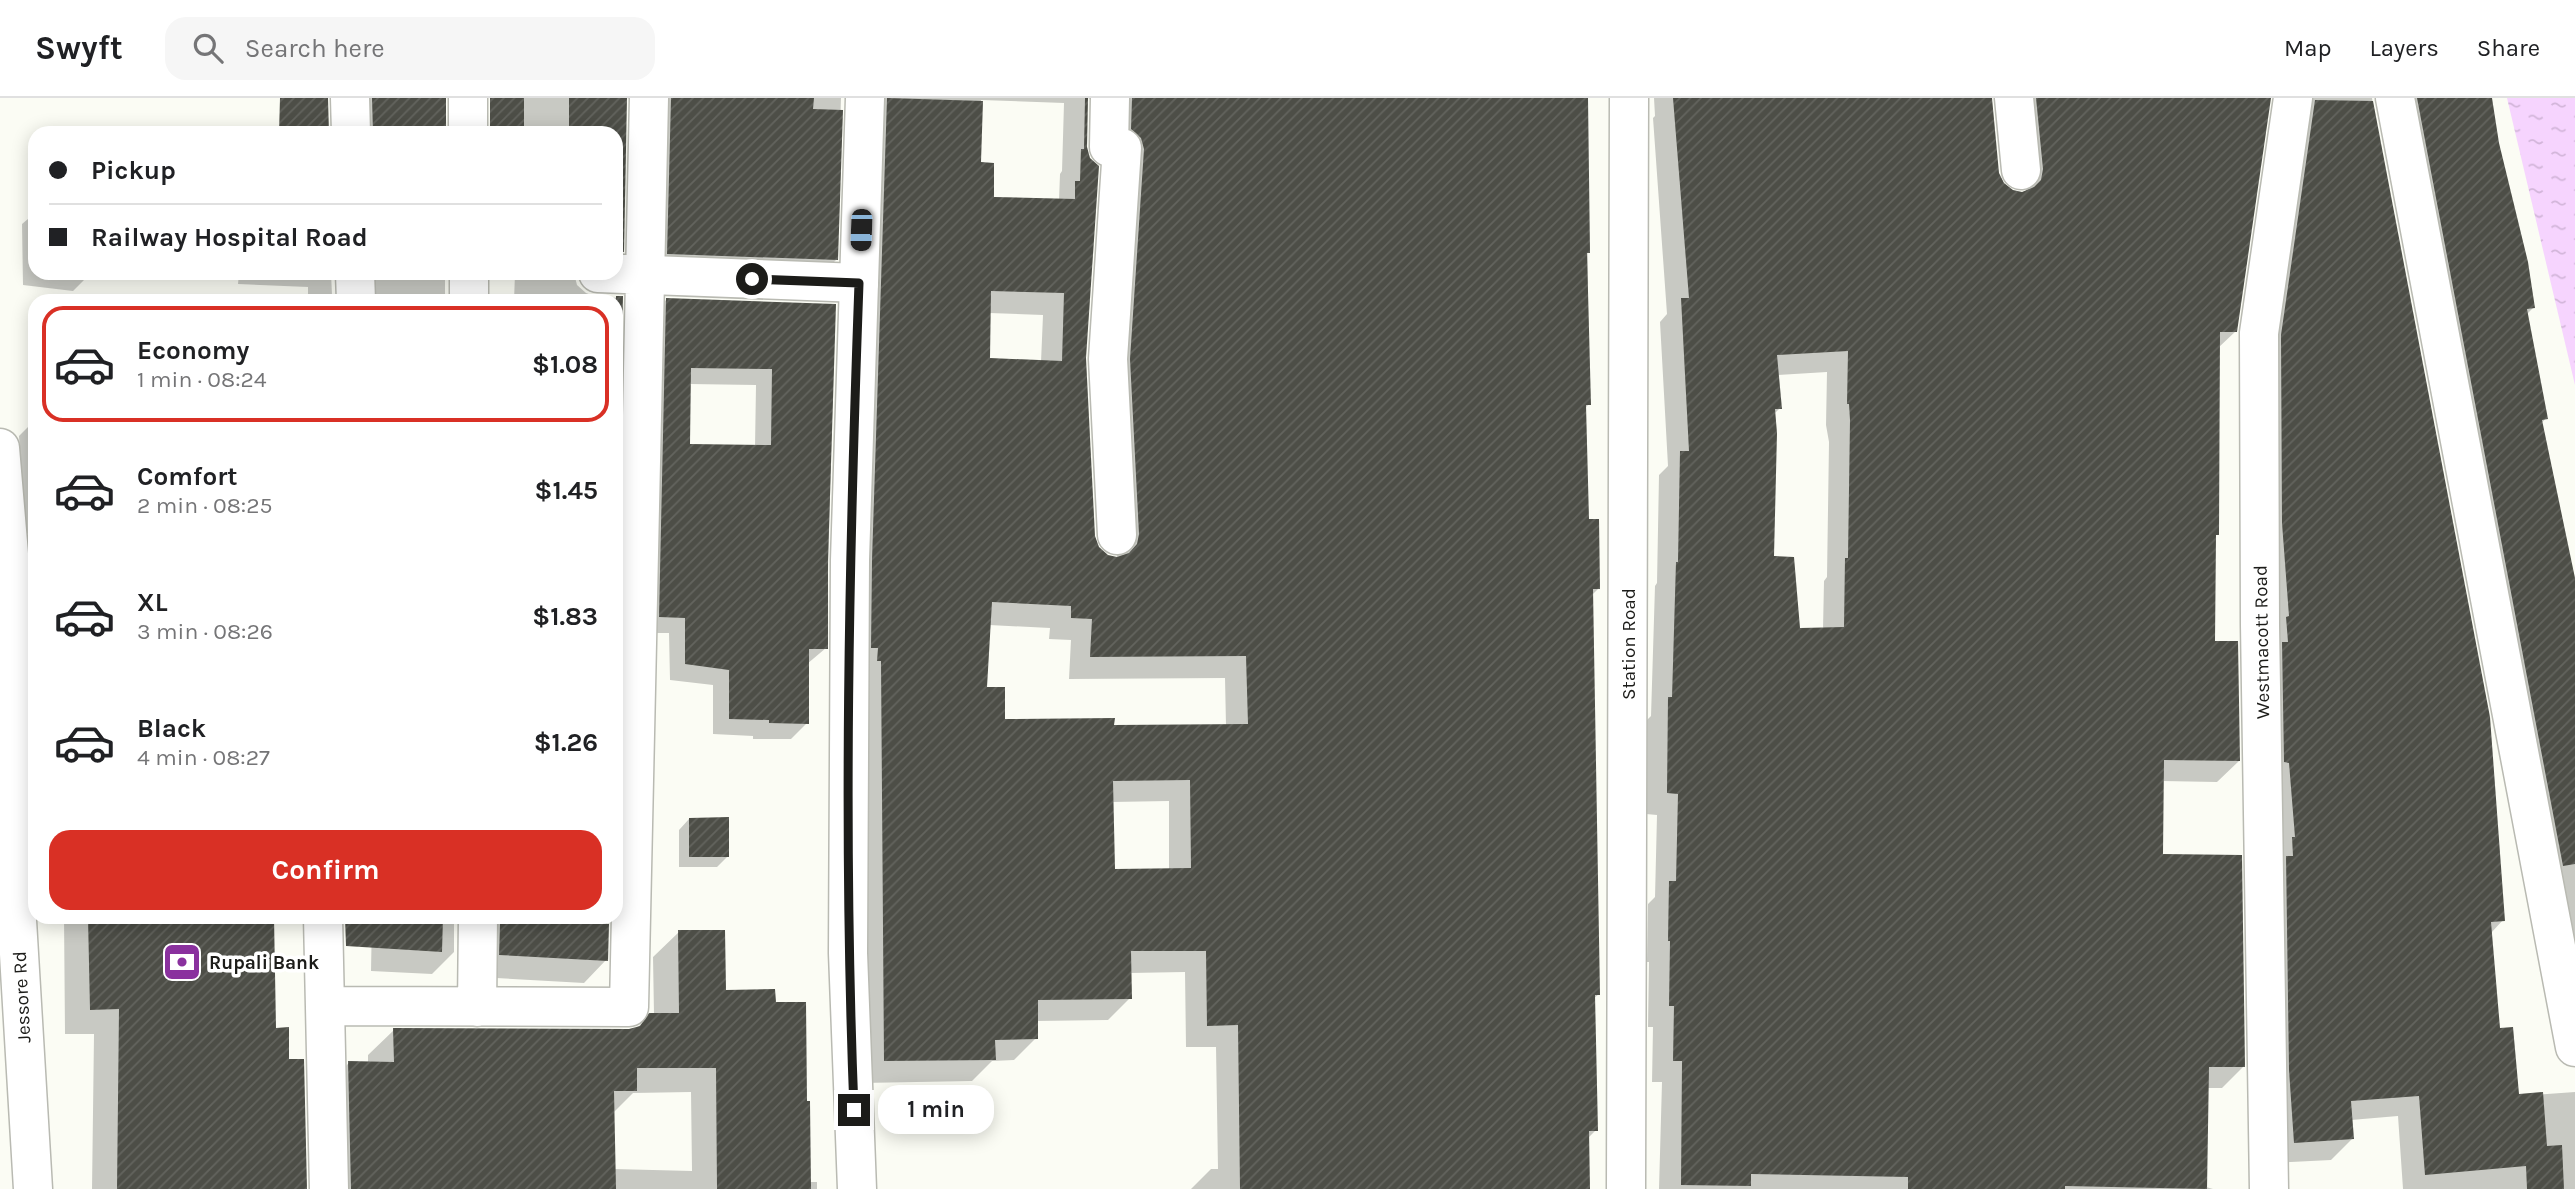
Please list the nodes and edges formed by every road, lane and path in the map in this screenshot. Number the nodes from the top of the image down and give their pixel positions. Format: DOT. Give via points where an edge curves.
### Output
graph roads {
  1 [pos="350,98"];
  2 [pos="468,98"];
  3 [pos="649,98"];
  4 [pos="865,98"];
  5 [pos="1110,98"];
  6 [pos="1629,98"];
  7 [pos="2014,98"];
  8 [pos="2292,98"];
  9 [pos="2395,98"];
  10 [pos="351,126"];
  11 [pos="468,126"];
  12 [pos="2021,170"];
  13 [pos="623,274"];
  14 [pos="645,275"];
  15 [pos="859,283"];
  16 [pos="0,448"];
  17 [pos="1117,535"];
  18 [pos="5,555"];
  19 [pos="323,924"];
  20 [pos="478,924"];
  21 [pos="325,1006"];
  22 [pos="477,1007"];
  23 [pos="2575,1047"];
  24 [pos="33,1189"];
  25 [pos="329,1189"];
  26 [pos="857,1189"];
  27 [pos="1626,1189"];
  28 [pos="2269,1189"];
  1 -- 10 [label="main road"];
  2 -- 11 [label="main road"];
  3 -- 14 [label="main road"];
  4 -- 15 [label="main road"];
  5 -- 17 [label="main road" via="1110,147 1122,148 1108,359"];
  6 -- 27 [label="main road, Station Road"];
  7 -- 12 [label="main road"];
  8 -- 28 [label="main road, Westmacott Road" via="2259,333"];
  9 -- 23 [label="main road"];
  13 -- 14 [label="main road"];
  14 -- 15 [label="main road"];
  14 -- 22 [label="main road" via="629,1007"];
  15 -- 26 [label="main road" via="850,560 848,926"];
  16 -- 18 [label="main road, Jessore Rd"];
  18 -- 24 [label="main road, Jessore Rd" via="10,803"];
  19 -- 21 [label="main road"];
  20 -- 22 [label="main road"];
  21 -- 22 [label="main road"];
  21 -- 25 [label="main road"];
}
